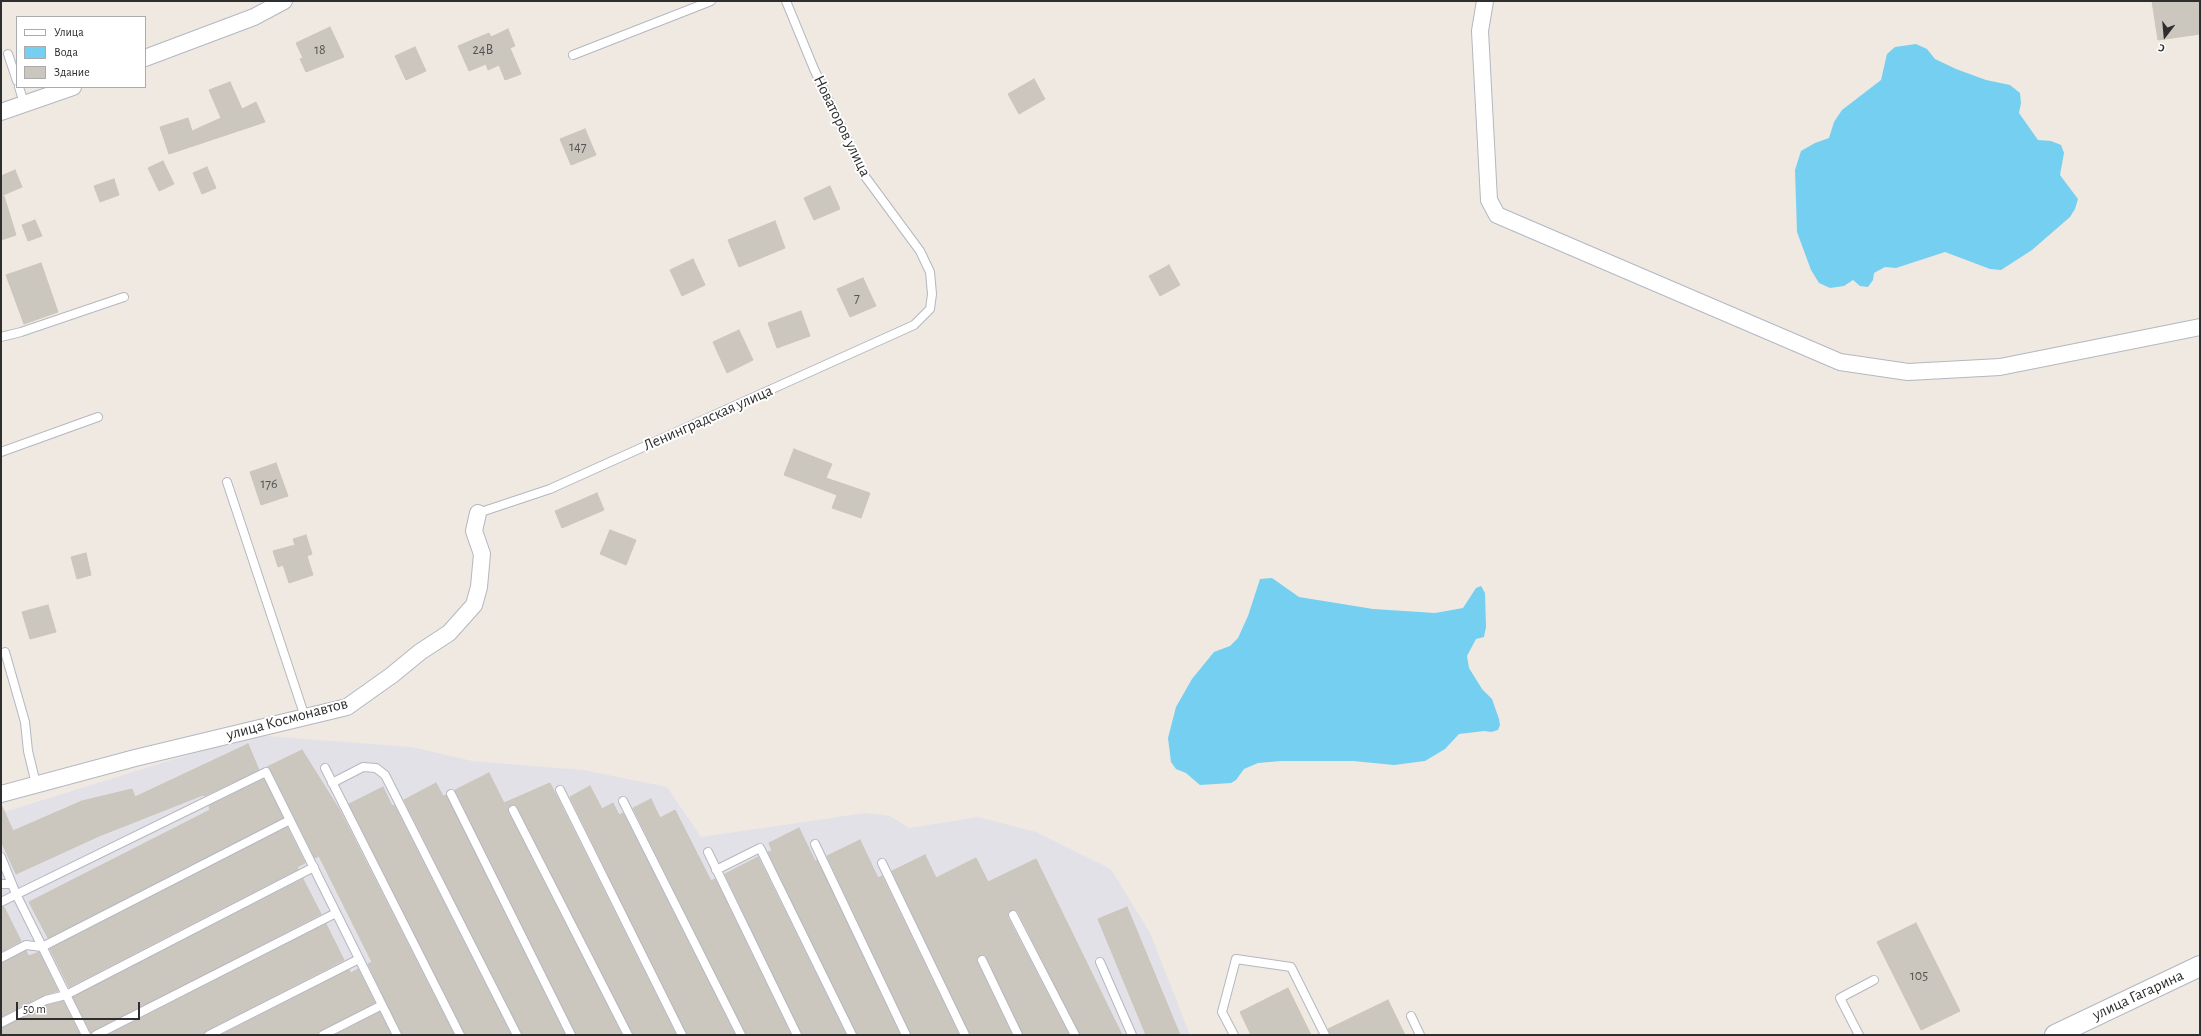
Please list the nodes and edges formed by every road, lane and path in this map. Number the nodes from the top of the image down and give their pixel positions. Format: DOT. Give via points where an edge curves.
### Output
graph roads {
  1 [pos="284,1"];
  2 [pos="711,1"];
  3 [pos="786,1"];
  4 [pos="1485,1"];
  5 [pos="8,54"];
  6 [pos="573,55"];
  7 [pos="146,58"];
  8 [pos="16,79"];
  9 [pos="19,88"];
  10 [pos="70,88"];
  11 [pos="24,104"];
  12 [pos="1,112"];
  13 [pos="124,297"];
  14 [pos="930,309"];
  15 [pos="2200,327"];
  16 [pos="1,337"];
  17 [pos="98,418"];
  18 [pos="1,452"];
  19 [pos="227,482"];
  20 [pos="478,513"];
  21 [pos="5,652"];
  22 [pos="305,717"];
  23 [pos="324,768"];
  24 [pos="332,783"];
  25 [pos="36,784"];
  26 [pos="560,790"];
  27 [pos="1,794"];
  28 [pos="451,794"];
  29 [pos="623,801"];
  30 [pos="514,810"];
  31 [pos="290,820"];
  32 [pos="815,844"];
  33 [pos="708,852"];
  34 [pos="1,857"];
  35 [pos="882,864"];
  36 [pos="314,868"];
  37 [pos="716,870"];
  38 [pos="1,884"];
  39 [pos="12,884"];
  40 [pos="16,894"];
  41 [pos="1,902"];
  42 [pos="336,913"];
  43 [pos="1013,916"];
  44 [pos="42,947"];
  45 [pos="1,958"];
  46 [pos="359,959"];
  47 [pos="982,960"];
  48 [pos="1100,962"];
  49 [pos="2200,966"];
  50 [pos="1874,980"];
  51 [pos="66,995"];
  52 [pos="382,1005"];
  53 [pos="1411,1016"];
  54 [pos="1,1023"];
  55 [pos="86,1035"];
  56 [pos="96,1035"];
  57 [pos="210,1035"];
  58 [pos="323,1035"];
  59 [pos="397,1035"];
  60 [pos="460,1035"];
  61 [pos="517,1035"];
  62 [pos="571,1035"];
  63 [pos="628,1035"];
  64 [pos="682,1035"];
  65 [pos="741,1035"];
  66 [pos="797,1035"];
  67 [pos="852,1035"];
  68 [pos="906,1035"];
  69 [pos="965,1035"];
  70 [pos="1018,1035"];
  71 [pos="1075,1035"];
  72 [pos="1132,1035"];
  73 [pos="1234,1035"];
  74 [pos="1325,1035"];
  75 [pos="1420,1035"];
  76 [pos="1859,1035"];
  77 [pos="2055,1035"];
  1 -- 7 [label="street" via="254,17"];
  2 -- 6 [label="lane"];
  3 -- 14 [label="lane, Новаторов улица" via="814,69 864,175 920,251 930,272"];
  4 -- 15 [label="street" via="1480,31 1489,200 1497,215 1840,362 1908,372 2000,368"];
  5 -- 8 [label="lane"];
  9 -- 11 [label="lane"];
  10 -- 11 [label="street"];
  11 -- 12 [label="street"];
  13 -- 16 [label="lane"];
  14 -- 20 [label="lane, Ленинградская улица" via="914,325 550,489"];
  17 -- 18 [label="lane"];
  19 -- 22 [label="lane"];
  20 -- 22 [label="street, улица Космонавтов" via="474,531 482,554 479,587 474,605 449,634 420,652 392,676 347,707"];
  21 -- 25 [label="lane" via="25,722 28,751"];
  22 -- 25 [label="street, улица Космонавтов"];
  23 -- 24 [label="lane"];
  24 -- 60 [label="lane"];
  24 -- 61 [label="lane" via="363,767 376,768 385,775"];
  25 -- 27 [label="street, улица Космонавтов"];
  26 -- 64 [label="lane"];
  28 -- 62 [label="lane"];
  29 -- 65 [label="lane"];
  30 -- 63 [label="lane"];
  31 -- 36 [label="lane"];
  31 -- 40 [label="lane" via="266,772"];
  31 -- 44 [label="lane"];
  32 -- 68 [label="lane"];
  33 -- 37 [label="lane"];
  34 -- 39 [label="lane"];
  35 -- 69 [label="lane"];
  36 -- 42 [label="lane"];
  36 -- 51 [label="lane"];
  37 -- 66 [label="lane"];
  37 -- 67 [label="lane" via="760,848"];
  38 -- 39 [label="lane"];
  39 -- 40 [label="lane"];
  40 -- 41 [label="lane"];
  40 -- 44 [label="lane"];
  42 -- 46 [label="lane"];
  42 -- 56 [label="lane"];
  43 -- 71 [label="lane"];
  44 -- 45 [label="lane" via="26,946"];
  44 -- 51 [label="lane"];
  46 -- 52 [label="lane"];
  46 -- 57 [label="lane"];
  47 -- 70 [label="lane"];
  48 -- 72 [label="lane"];
  49 -- 77 [label="street, улица Гагарина"];
  50 -- 76 [label="lane" via="1840,998"];
  51 -- 54 [label="lane" via="46,1000"];
  51 -- 55 [label="lane"];
  52 -- 58 [label="lane"];
  52 -- 59 [label="lane"];
  53 -- 75 [label="lane"];
  73 -- 74 [label="lane" via="1222,1012 1236,959 1291,967"];
}
